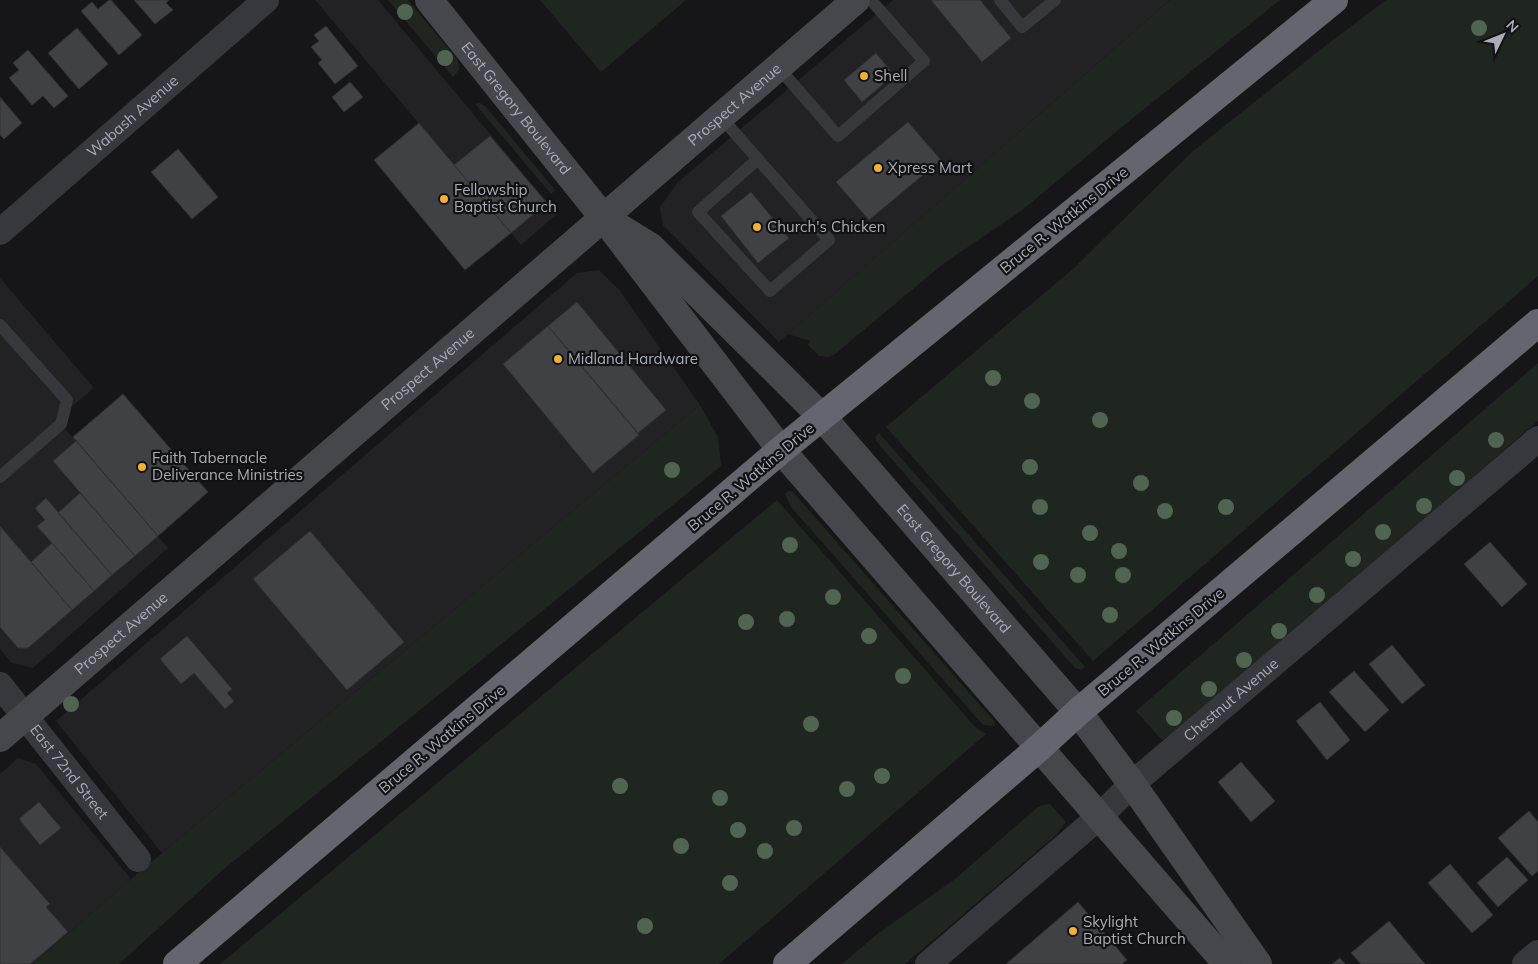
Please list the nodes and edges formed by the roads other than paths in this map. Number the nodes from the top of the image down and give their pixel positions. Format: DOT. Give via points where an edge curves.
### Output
graph roads {
  1 [pos="266,0"];
  2 [pos="429,0"];
  3 [pos="856,0"];
  4 [pos="871,0"];
  5 [pos="1000,0"];
  6 [pos="1055,0"];
  7 [pos="1334,0"];
  8 [pos="778,66"];
  9 [pos="720,116"];
  10 [pos="758,159"];
  11 [pos="603,217"];
  12 [pos="0,232"];
  13 [pos="1538,323"];
  14 [pos="0,325"];
  15 [pos="822,417"];
  16 [pos="1538,439"];
  17 [pos="781,450"];
  18 [pos="0,476"];
  19 [pos="0,686"];
  20 [pos="1078,712"];
  21 [pos="26,716"];
  22 [pos="0,738"];
  23 [pos="1040,747"];
  24 [pos="1132,784"];
  25 [pos="1099,817"];
  26 [pos="138,858"];
  27 [pos="1538,953"];
  28 [pos="177,964"];
  29 [pos="787,964"];
  30 [pos="928,964"];
  31 [pos="1227,964"];
  32 [pos="1258,964"];
  33 [pos="1525,964"];
  1 -- 12 [label="street, Wabash Avenue"];
  2 -- 11 [label="main road, East Gregory Boulevard"];
  3 -- 8 [label="main road, Prospect Avenue"];
  4 -- 8 [label="lane" via="924,61 838,136"];
  5 -- 6 [label="lane" via="1022,27"];
  7 -- 15 [label="highway, Bruce R. Watkins Drive"];
  8 -- 9 [label="main road, Prospect Avenue"];
  9 -- 10 [label="lane"];
  9 -- 11 [label="main road, Prospect Avenue"];
  10 -- 10 [label="lane" via="698,212 770,291 828,240"];
  11 -- 15 [label="main road, East Gregory Boulevard" via="651,247"];
  11 -- 17 [label="main road, East Gregory Boulevard"];
  11 -- 21 [label="main road, Prospect Avenue"];
  13 -- 20 [label="highway, Bruce R. Watkins Drive"];
  14 -- 18 [label="lane" via="67,400 61,424"];
  15 -- 17 [label="highway, Bruce R. Watkins Drive"];
  15 -- 20 [label="main road, East Gregory Boulevard"];
  16 -- 24 [label="street, Chestnut Avenue"];
  17 -- 23 [label="main road, East Gregory Boulevard"];
  17 -- 28 [label="highway, Bruce R. Watkins Drive"];
  19 -- 21 [label="street, East 72nd Street"];
  20 -- 23 [label="highway, Bruce R. Watkins Drive"];
  20 -- 24 [label="main road, East Gregory Boulevard"];
  21 -- 22 [label="main road, Prospect Avenue"];
  21 -- 26 [label="street, East 72nd Street"];
  23 -- 25 [label="main road, East Gregory Boulevard"];
  23 -- 29 [label="highway, Bruce R. Watkins Drive"];
  24 -- 25 [label="street, Chestnut Avenue"];
  24 -- 32 [label="main road, East Gregory Boulevard"];
  25 -- 30 [label="street, Chestnut Avenue"];
  25 -- 31 [label="main road, East Gregory Boulevard"];
  27 -- 33 [label="street"];
}
